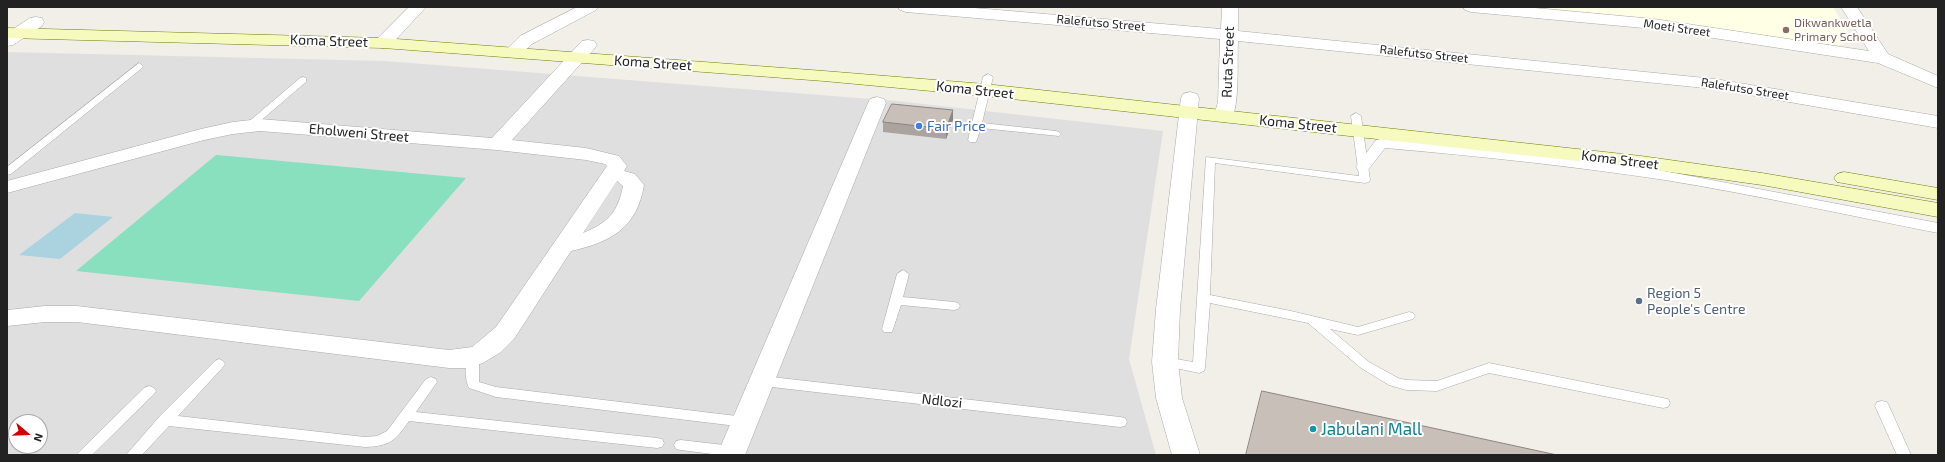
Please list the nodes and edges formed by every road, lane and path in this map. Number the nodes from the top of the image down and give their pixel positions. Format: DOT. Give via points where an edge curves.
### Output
graph roads {
  1 [pos="418,7"];
  2 [pos="590,7"];
  3 [pos="906,7"];
  4 [pos="1230,7"];
  5 [pos="1471,7"];
  6 [pos="1849,7"];
  7 [pos="1513,9"];
  8 [pos="10,32"];
  9 [pos="1229,35"];
  10 [pos="389,37"];
  11 [pos="526,40"];
  12 [pos="583,51"];
  13 [pos="513,52"];
  14 [pos="1882,58"];
  15 [pos="139,66"];
  16 [pos="303,80"];
  17 [pos="1938,83"];
  18 [pos="986,84"];
  19 [pos="877,103"];
  20 [pos="1189,105"];
  21 [pos="1225,109"];
  22 [pos="1938,122"];
  23 [pos="1358,123"];
  24 [pos="977,125"];
  25 [pos="249,126"];
  26 [pos="1056,134"];
  27 [pos="973,140"];
  28 [pos="497,144"];
  29 [pos="1363,167"];
  30 [pos="7,172"];
  31 [pos="613,174"];
  32 [pos="7,187"];
  33 [pos="1938,194"];
  34 [pos="1938,210"];
  35 [pos="1938,228"];
  36 [pos="563,246"];
  37 [pos="903,274"];
  38 [pos="1204,298"];
  39 [pos="896,300"];
  40 [pos="954,306"];
  41 [pos="1409,316"];
  42 [pos="7,318"];
  43 [pos="1311,320"];
  44 [pos="888,329"];
  45 [pos="473,358"];
  46 [pos="1165,362"];
  47 [pos="218,364"];
  48 [pos="763,381"];
  49 [pos="431,382"];
  50 [pos="149,391"];
  51 [pos="1663,403"];
  52 [pos="1882,406"];
  53 [pos="407,416"];
  54 [pos="165,420"];
  55 [pos="745,422"];
  56 [pos="1120,422"];
  57 [pos="657,443"];
  58 [pos="681,445"];
  59 [pos="732,453"];
  60 [pos="83,455"];
  61 [pos="133,455"];
  62 [pos="1186,455"];
  63 [pos="1904,455"];
  1 -- 10 [label="street"];
  2 -- 11 [label="street"];
  3 -- 9 [label="street, Ralefutso Street"];
  4 -- 9 [label="street, Ruta Street"];
  5 -- 7 [label="street, Moeti Street"];
  6 -- 14 [label="street"];
  7 -- 14 [label="street, Moeti Street" via="1654,24"];
  8 -- 10 [label="main road, Koma Street"];
  8 -- 10 [label="main road, Koma Street" via="36,22"];
  9 -- 21 [label="street, Ruta Street"];
  9 -- 22 [label="street, Ralefutso Street" via="1682,79"];
  10 -- 11 [label="main road, Koma Street"];
  10 -- 13 [label="main road, Koma Street"];
  11 -- 12 [label="main road, Koma Street"];
  11 -- 13 [label="street"];
  12 -- 13 [label="main road, Koma Street"];
  12 -- 18 [label="main road, Koma Street" via="847,64"];
  12 -- 28 [label="street"];
  14 -- 17 [label="street, Moeti Street"];
  15 -- 30 [label="lane"];
  16 -- 25 [label="lane"];
  18 -- 20 [label="main road, Koma Street"];
  18 -- 24 [label="lane"];
  19 -- 48 [label="street"];
  20 -- 21 [label="main road, Koma Street"];
  20 -- 46 [label="street"];
  21 -- 23 [label="main road, Koma Street"];
  23 -- 29 [label="lane"];
  23 -- 33 [label="main road, Koma Street" via="1698,154"];
  23 -- 34 [label="main road, Koma Street" via="1762,179"];
  24 -- 26 [label="lane"];
  24 -- 27 [label="lane"];
  25 -- 28 [label="street, Eholweni Street" via="277,126"];
  25 -- 32 [label="street, Eholweni Street" via="201,135"];
  28 -- 31 [label="street, Eholweni Street" via="600,156 612,160 617,166"];
  29 -- 35 [label="street" via="1381,143 1439,148 1626,170 1736,188"];
  29 -- 38 [label="lane" via="1365,180 1210,159"];
  31 -- 36 [label="street"];
  31 -- 36 [label="street" via="628,178 634,185 632,197 620,219 608,231 597,237"];
  36 -- 45 [label="street" via="505,333 492,346"];
  37 -- 39 [label="lane"];
  38 -- 43 [label="lane"];
  38 -- 46 [label="lane" via="1199,368"];
  39 -- 40 [label="lane"];
  39 -- 44 [label="lane"];
  41 -- 43 [label="lane" via="1358,331"];
  42 -- 45 [label="street" via="77,314 449,359"];
  43 -- 51 [label="lane" via="1365,366 1394,382 1406,385 1437,386 1489,368"];
  45 -- 55 [label="lane" via="474,385 496,392"];
  46 -- 62 [label="street" via="1169,398"];
  47 -- 54 [label="lane"];
  48 -- 55 [label="street"];
  48 -- 56 [label="lane, Ndlozi"];
  49 -- 53 [label="lane"];
  50 -- 60 [label="lane"];
  52 -- 63 [label="lane"];
  53 -- 54 [label="lane" via="392,435 379,441 365,442"];
  53 -- 57 [label="lane"];
  54 -- 61 [label="lane"];
  55 -- 59 [label="street"];
  58 -- 59 [label="lane"];
}
